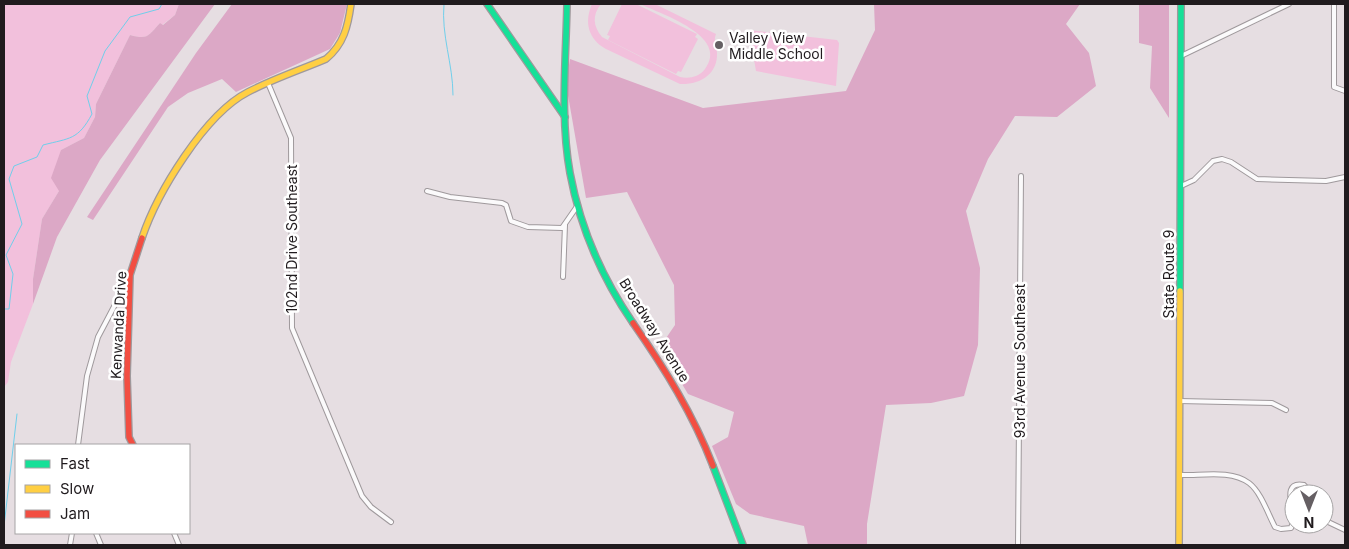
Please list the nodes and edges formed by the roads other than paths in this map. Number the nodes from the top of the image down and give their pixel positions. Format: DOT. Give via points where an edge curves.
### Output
graph roads {
  1 [pos="351,4"];
  2 [pos="487,4"];
  3 [pos="567,4"];
  4 [pos="1181,4"];
  5 [pos="1289,4"];
  6 [pos="1334,4"];
  7 [pos="1181,56"];
  8 [pos="268,83"];
  9 [pos="1345,91"];
  10 [pos="565,118"];
  11 [pos="1021,176"];
  12 [pos="1345,177"];
  13 [pos="1181,186"];
  14 [pos="427,191"];
  15 [pos="578,204"];
  16 [pos="565,225"];
  17 [pos="130,275"];
  18 [pos="563,277"];
  19 [pos="1179,401"];
  20 [pos="1286,410"];
  21 [pos="78,444"];
  22 [pos="132,444"];
  23 [pos="1179,475"];
  24 [pos="391,522"];
  25 [pos="1284,529"];
  26 [pos="742,545"];
  27 [pos="1018,545"];
  28 [pos="1179,545"];
  1 -- 8 [label="street, Kenwanda Drive" via="347,31 335,52 326,59"];
  2 -- 10 [label="street"];
  3 -- 10 [label="street, Broadway Avenue"];
  4 -- 7 [label="street, State Route 9"];
  5 -- 7 [label="street"];
  6 -- 9 [label="street" via="1334,87"];
  7 -- 13 [label="street, State Route 9"];
  8 -- 17 [label="street, Kenwanda Drive" via="231,103 189,150 148,220"];
  8 -- 24 [label="street, 102nd Drive Southeast" via="291,138 292,328 362,496"];
  10 -- 15 [label="street, Broadway Avenue" via="570,172"];
  11 -- 27 [label="street, 93rd Avenue Southeast"];
  12 -- 13 [label="street" via="1326,181 1257,179 1222,159 1213,161 1194,180"];
  13 -- 19 [label="street, State Route 9"];
  14 -- 16 [label="street" via="450,197 502,202 511,221 520,226 558,229"];
  15 -- 16 [label="street"];
  15 -- 26 [label="street, Broadway Avenue" via="589,244 624,310 672,380 701,434"];
  16 -- 18 [label="street"];
  17 -- 21 [label="street" via="98,338 87,376"];
  17 -- 22 [label="street, Kenwanda Drive" via="127,376 129,437"];
  19 -- 20 [label="street" via="1272,403"];
  19 -- 23 [label="street, State Route 9"];
  23 -- 25 [label="street" via="1224,475 1250,483 1276,527"];
  23 -- 28 [label="street, State Route 9"];
}
